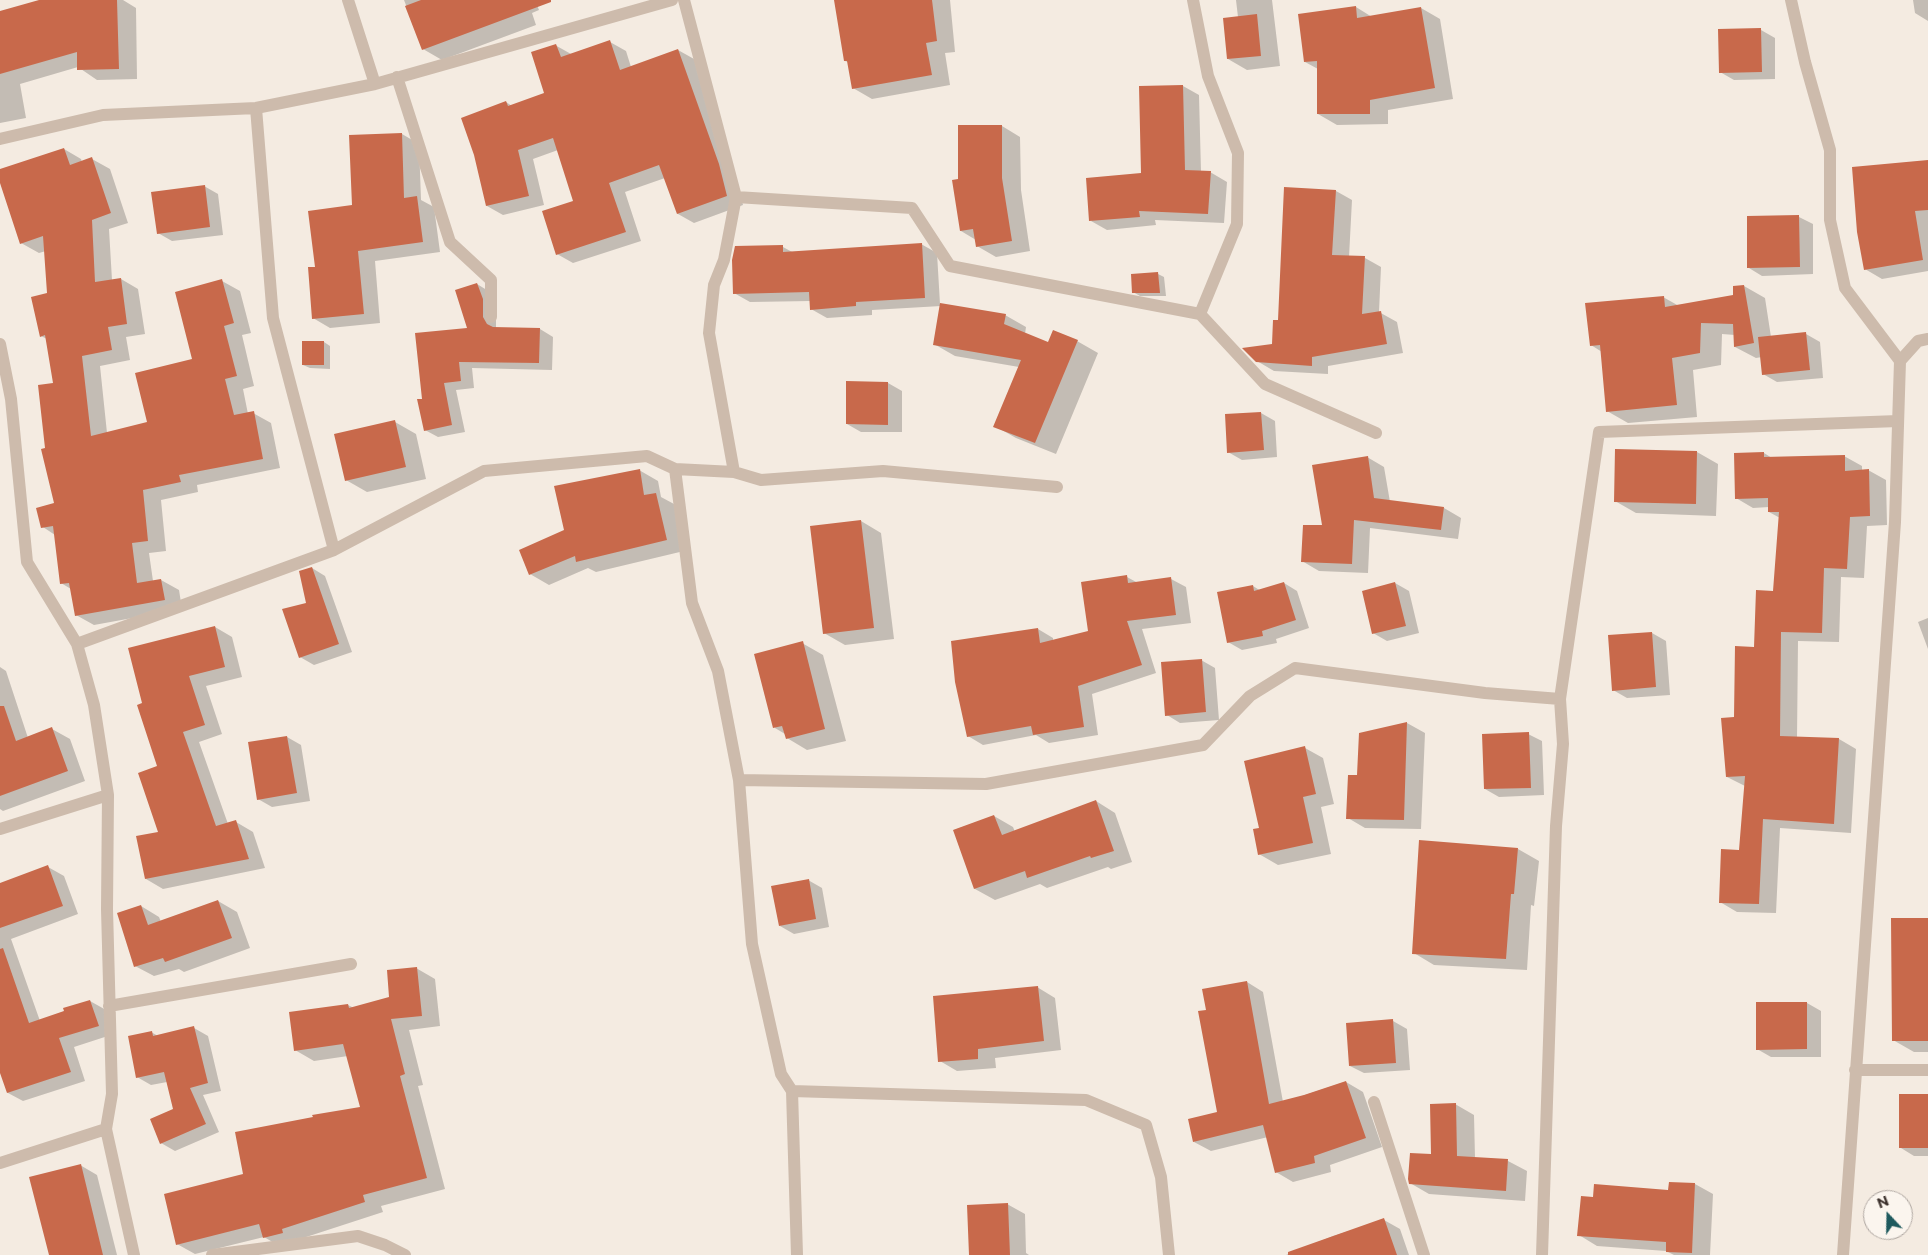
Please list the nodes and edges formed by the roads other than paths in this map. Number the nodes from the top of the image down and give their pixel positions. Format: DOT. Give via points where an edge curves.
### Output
graph roads {
  1 [pos="348,0"];
  2 [pos="672,0"];
  3 [pos="684,0"];
  4 [pos="1193,0"];
  5 [pos="1791,0"];
  6 [pos="397,77"];
  7 [pos="375,84"];
  8 [pos="256,108"];
  9 [pos="0,139"];
  10 [pos="736,197"];
  11 [pos="1200,314"];
  12 [pos="491,317"];
  13 [pos="1928,339"];
  14 [pos="0,344"];
  15 [pos="1900,361"];
  16 [pos="6,400"];
  17 [pos="1898,421"];
  18 [pos="1376,433"];
  19 [pos="675,469"];
  20 [pos="734,472"];
  21 [pos="1057,487"];
  22 [pos="334,550"];
  23 [pos="77,644"];
  24 [pos="1560,699"];
  25 [pos="739,780"];
  26 [pos="108,795"];
  27 [pos="0,829"];
  28 [pos="351,964"];
  29 [pos="109,1006"];
  30 [pos="1855,1070"];
  31 [pos="1928,1070"];
  32 [pos="792,1091"];
  33 [pos="1374,1102"];
  34 [pos="106,1128"];
  35 [pos="0,1163"];
  36 [pos="134,1255"];
  37 [pos="212,1255"];
  38 [pos="405,1255"];
  39 [pos="797,1255"];
  40 [pos="1168,1255"];
  41 [pos="1424,1255"];
  42 [pos="1542,1255"];
  43 [pos="1843,1255"];
  1 -- 7 [label="street"];
  2 -- 6 [label="street"];
  3 -- 10 [label="street"];
  4 -- 11 [label="street" via="1208,76 1238,153 1237,224"];
  5 -- 15 [label="street" via="1830,150 1830,220 1845,288"];
  6 -- 7 [label="street"];
  6 -- 12 [label="street" via="450,242 491,280"];
  7 -- 8 [label="street"];
  8 -- 9 [label="street" via="103,115"];
  8 -- 22 [label="street" via="273,318"];
  10 -- 11 [label="street" via="912,208 950,266"];
  10 -- 20 [label="street" via="724,260 714,285 709,333"];
  11 -- 18 [label="street" via="1265,384"];
  13 -- 15 [label="street" via="1918,342"];
  14 -- 16 [label="street"];
  15 -- 17 [label="street"];
  16 -- 23 [label="street" via="27,562"];
  17 -- 24 [label="street" via="1599,432"];
  17 -- 30 [label="street" via="1895,522"];
  19 -- 20 [label="street"];
  19 -- 22 [label="street" via="647,456 484,471"];
  19 -- 25 [label="street" via="692,603 718,670"];
  20 -- 21 [label="street" via="761,480 883,471"];
  22 -- 23 [label="street"];
  23 -- 26 [label="street" via="94,705"];
  24 -- 25 [label="street" via="1485,693 1295,668 1250,696 1203,746 986,784"];
  24 -- 42 [label="street" via="1563,744 1556,826"];
  25 -- 32 [label="street" via="752,944 781,1074"];
  26 -- 27 [label="street"];
  26 -- 29 [label="street"];
  28 -- 29 [label="street"];
  29 -- 34 [label="street" via="112,1094"];
  30 -- 31 [label="street"];
  30 -- 43 [label="street"];
  32 -- 39 [label="street"];
  32 -- 40 [label="street" via="1086,1100 1146,1125 1161,1177"];
  33 -- 41 [label="street"];
  34 -- 35 [label="street"];
  34 -- 36 [label="street"];
  37 -- 38 [label="street" via="358,1236 385,1244"];
}
